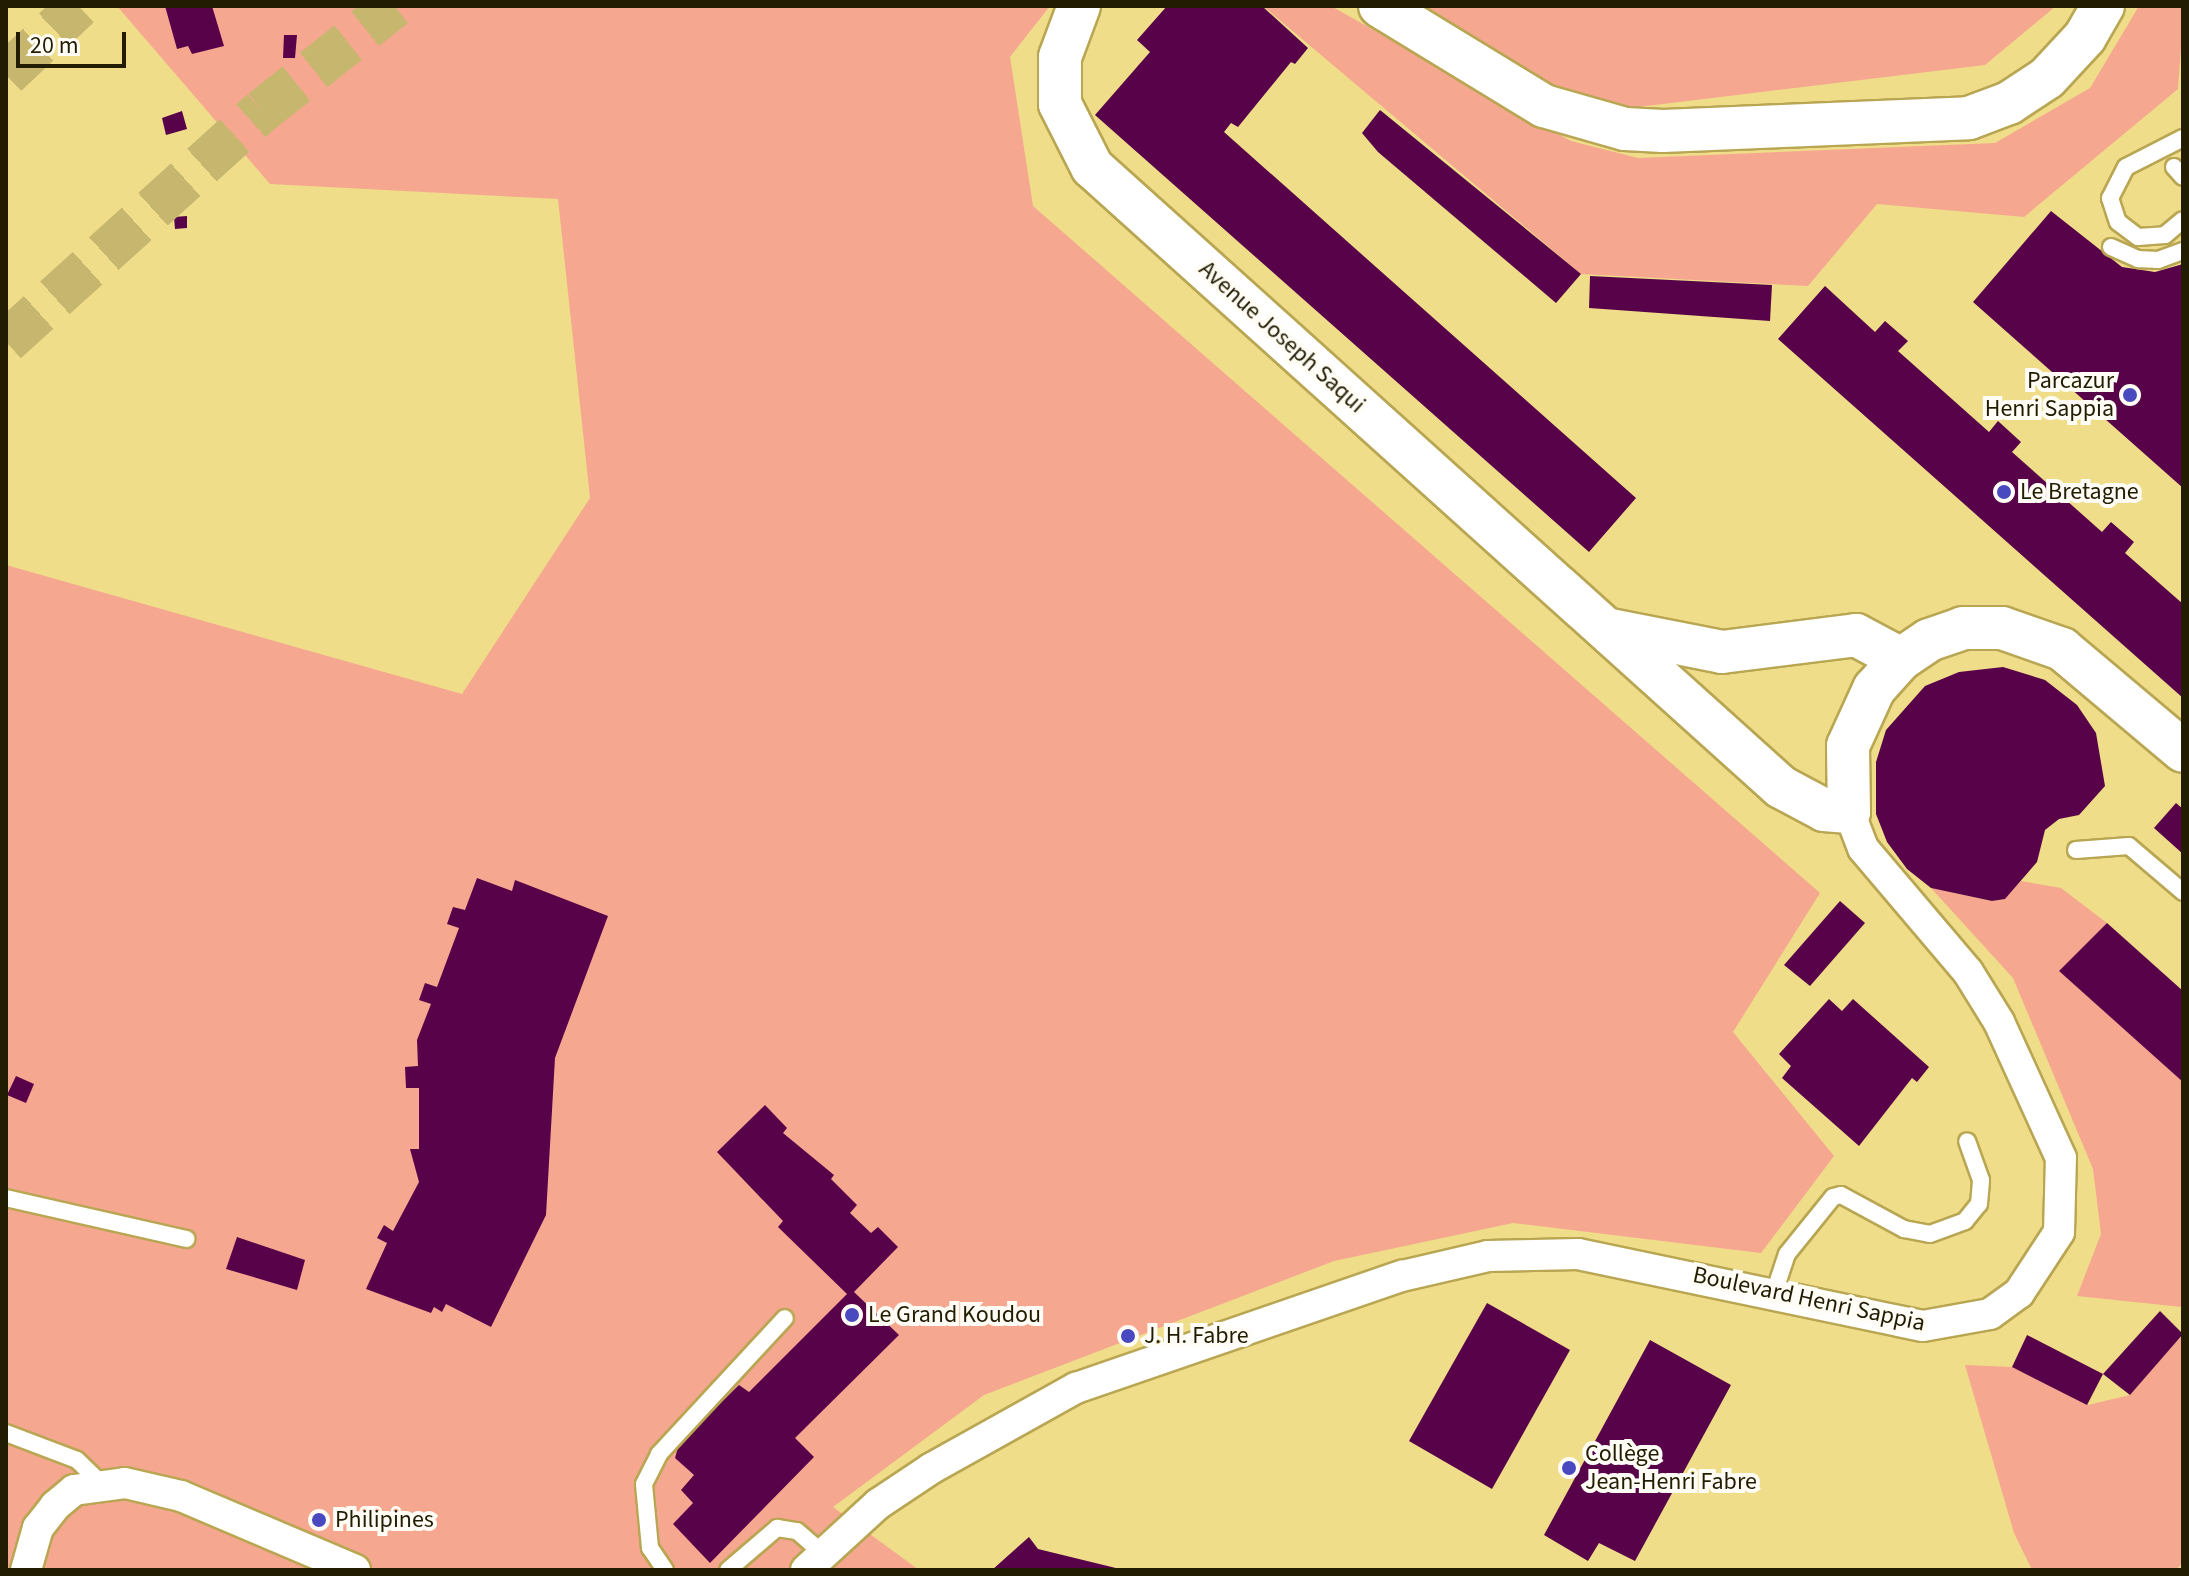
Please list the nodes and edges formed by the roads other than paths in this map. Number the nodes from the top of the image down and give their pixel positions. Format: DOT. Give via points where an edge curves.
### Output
graph roads {
  1 [pos="1079,6"];
  2 [pos="1380,6"];
  3 [pos="2103,6"];
  4 [pos="2183,138"];
  5 [pos="2183,220"];
  6 [pos="2111,247"];
  7 [pos="2183,251"];
  8 [pos="1598,625"];
  9 [pos="1901,659"];
  10 [pos="2183,751"];
  11 [pos="1849,812"];
  12 [pos="2076,850"];
  13 [pos="2183,892"];
  14 [pos="1967,1141"];
  15 [pos="6,1198"];
  16 [pos="186,1239"];
  17 [pos="1774,1293"];
  18 [pos="785,1318"];
  19 [pos="6,1433"];
  20 [pos="102,1484"];
  21 [pos="814,1562"];
  22 [pos="26,1570"];
  23 [pos="355,1570"];
  24 [pos="665,1570"];
  25 [pos="728,1570"];
  1 -- 8 [label="street, Avenue Joseph Saqui" via="1060,57 1060,104 1092,167"];
  2 -- 3 [label="street" via="1544,106 1625,129 1663,131 1969,118 2009,103 2047,78 2085,37"];
  4 -- 5 [label="lane" via="2126,167 2110,198 2118,222 2138,237 2165,235"];
  6 -- 7 [label="lane" via="2138,259 2158,260"];
  8 -- 9 [label="street" via="1632,638 1722,652 1856,635"];
  8 -- 11 [label="street, Avenue Joseph Saqui" via="1781,787 1824,810"];
  9 -- 10 [label="street, Boulevard Henri Sappia" via="1929,640 1963,628 2002,628 2030,636 2062,649"];
  9 -- 11 [label="street, Boulevard Henri Sappia" via="1874,689 1848,746"];
  11 -- 17 [label="street, Boulevard Henri Sappia" via="1863,848 1968,972 1999,1022 2061,1158 2059,1232 2019,1293 1990,1314 1955,1324 1923,1326"];
  12 -- 13 [label="lane" via="2129,846"];
  14 -- 17 [label="lane" via="1981,1180 1979,1204 1965,1221 1930,1234 1904,1229 1841,1195 1833,1197 1787,1254"];
  15 -- 16 [label="lane"];
  17 -- 21 [label="street, Boulevard Henri Sappia" via="1578,1254 1488,1256 1402,1276 1076,1388 932,1468 878,1504"];
  18 -- 24 [label="lane" via="659,1454 644,1484 650,1548"];
  19 -- 20 [label="lane" via="77,1460"];
  20 -- 22 [label="street" via="74,1490 55,1506 38,1528"];
  20 -- 23 [label="street" via="138,1485 181,1496"];
  21 -- 25 [label="lane" via="797,1531 777,1528"];
}
